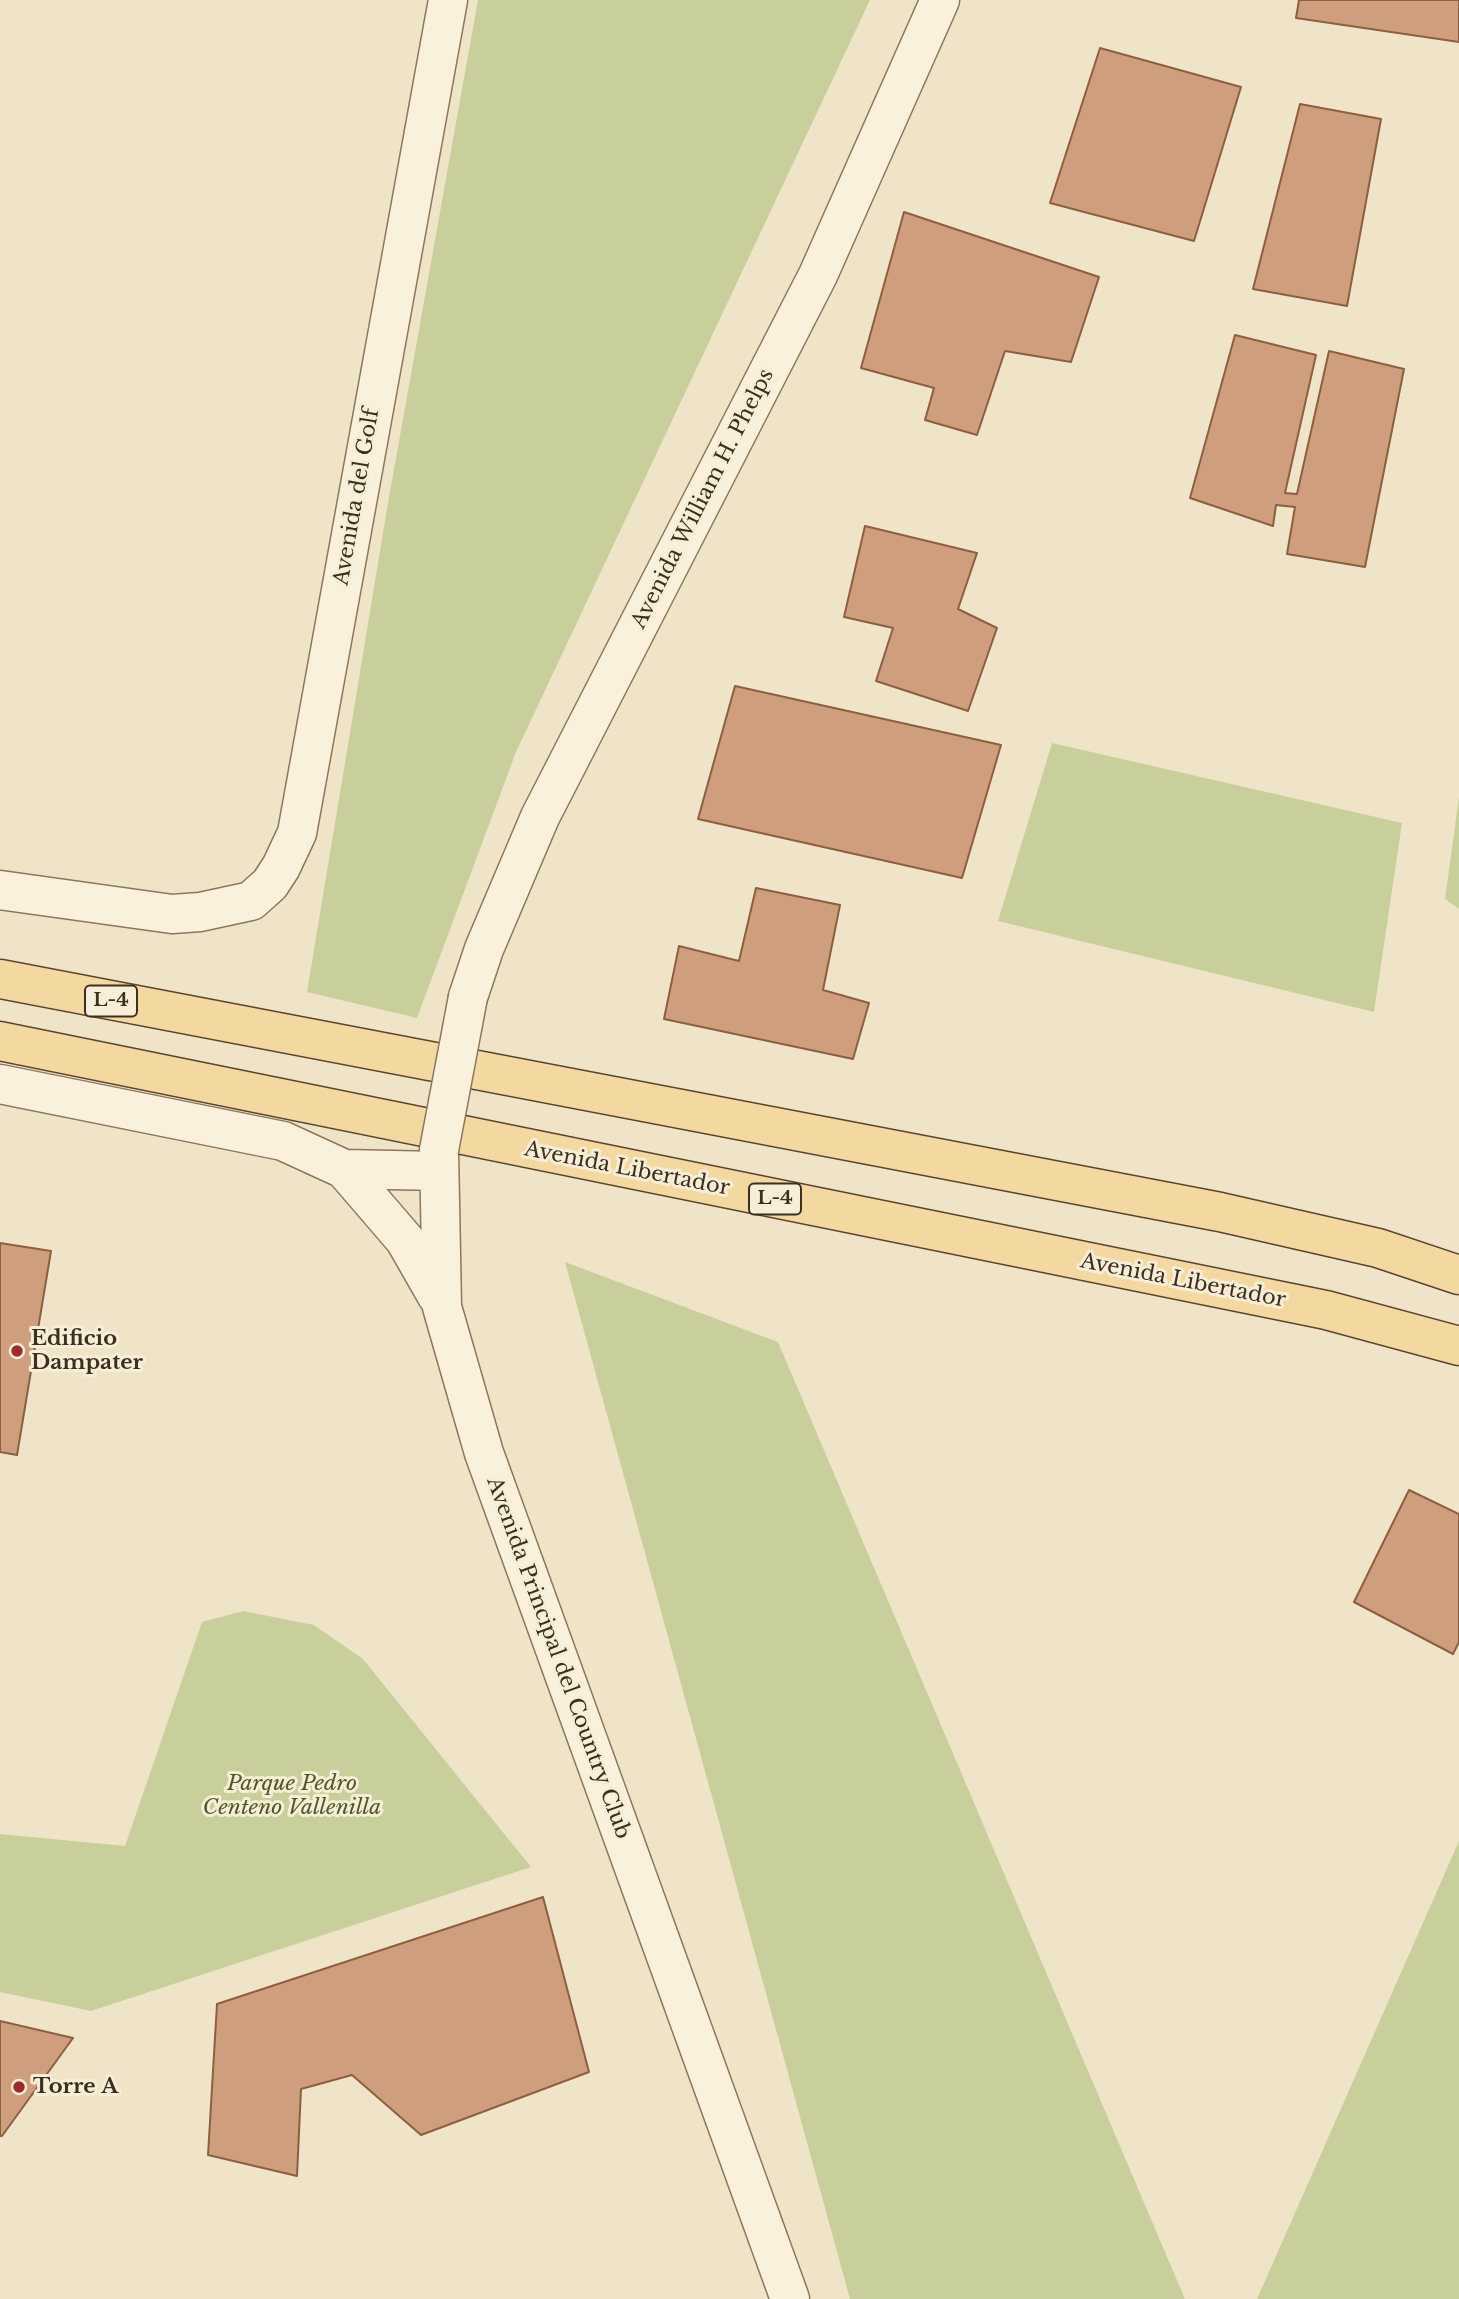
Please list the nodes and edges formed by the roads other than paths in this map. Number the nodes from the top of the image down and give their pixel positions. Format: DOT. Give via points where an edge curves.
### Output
graph roads {
  1 [pos="448,0"];
  2 [pos="940,0"];
  3 [pos="0,890"];
  4 [pos="0,979"];
  5 [pos="468,998"];
  6 [pos="0,1041"];
  7 [pos="0,1084"];
  8 [pos="439,1160"];
  9 [pos="344,1169"];
  10 [pos="1459,1275"];
  11 [pos="442,1307"];
  12 [pos="1459,1346"];
  13 [pos="790,2299"];
  1 -- 3 [label="street, Avenida del Golf" via="297,834 270,884 251,901 227,909 172,914"];
  2 -- 5 [label="street, Avenida William H. Phelps" via="818,275 540,817"];
  4 -- 10 [label="main road, L-4" via="1220,1212 1378,1248"];
  5 -- 8 [label="street, Avenida Principal del Country Club, bridge"];
  6 -- 12 [label="main road, Avenida Libertador / L-4" via="1326,1310"];
  7 -- 9 [label="street" via="283,1141"];
  8 -- 9 [label="street"];
  8 -- 11 [label="street, Avenida Principal del Country Club"];
  9 -- 11 [label="street" via="418,1258"];
  11 -- 13 [label="street, Avenida Principal del Country Club" via="484,1453"];
}
